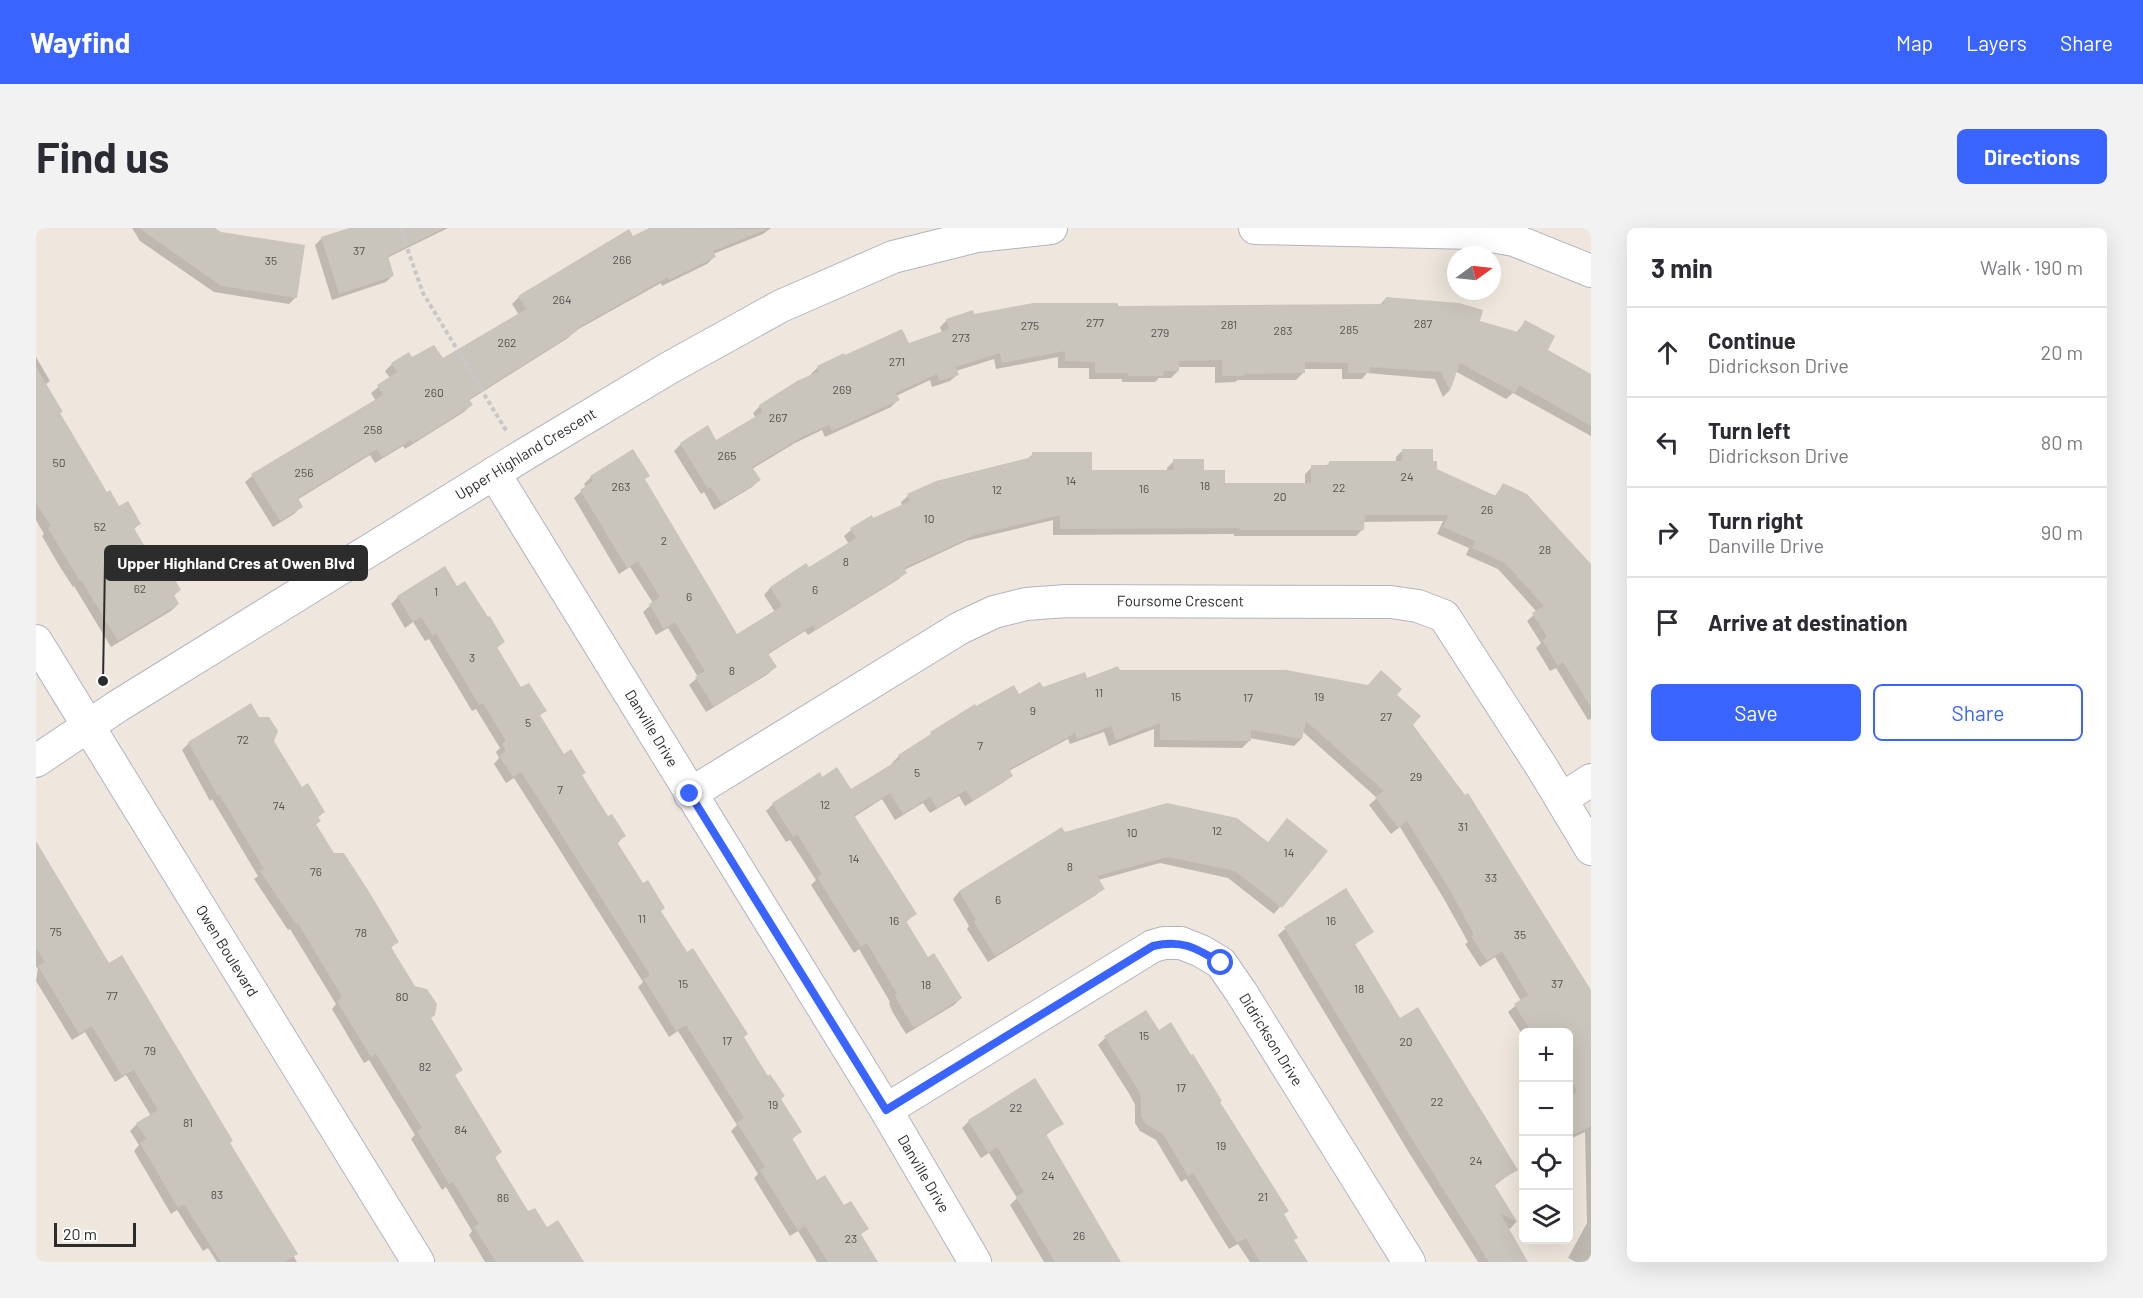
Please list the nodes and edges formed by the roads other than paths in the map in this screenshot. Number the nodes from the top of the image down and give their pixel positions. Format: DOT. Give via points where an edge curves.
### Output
graph roads {
  1 [pos="1051,228"];
  2 [pos="1255,228"];
  3 [pos="1591,271"];
  4 [pos="494,473"];
  5 [pos="36,641"];
  6 [pos="88,725"];
  7 [pos="36,761"];
  8 [pos="1591,780"];
  9 [pos="690,794"];
  10 [pos="1562,799"];
  11 [pos="1591,849"];
  12 [pos="886,1110"];
  13 [pos="418,1262"];
  14 [pos="975,1262"];
  15 [pos="1409,1262"];
  1 -- 4 [label="street, Upper Highland Crescent" via="977,236 862,269 739,328"];
  2 -- 3 [label="street" via="1474,232 1514,240"];
  4 -- 6 [label="street, Upper Highland Crescent"];
  4 -- 9 [label="street, Danville Drive"];
  5 -- 6 [label="street, Owen Boulevard"];
  6 -- 7 [label="street, Upper Highland Crescent"];
  6 -- 13 [label="street, Owen Boulevard"];
  8 -- 10 [label="street"];
  9 -- 10 [label="street, Foursome Crescent" via="937,640 994,612 1026,604 1067,601 1387,602 1418,606 1444,616"];
  9 -- 12 [label="street, Danville Drive"];
  10 -- 11 [label="street, Foursome Crescent"];
  12 -- 14 [label="street, Danville Drive"];
  12 -- 15 [label="street, Didrickson Drive" via="1153,946 1182,943 1221,963"];
}
